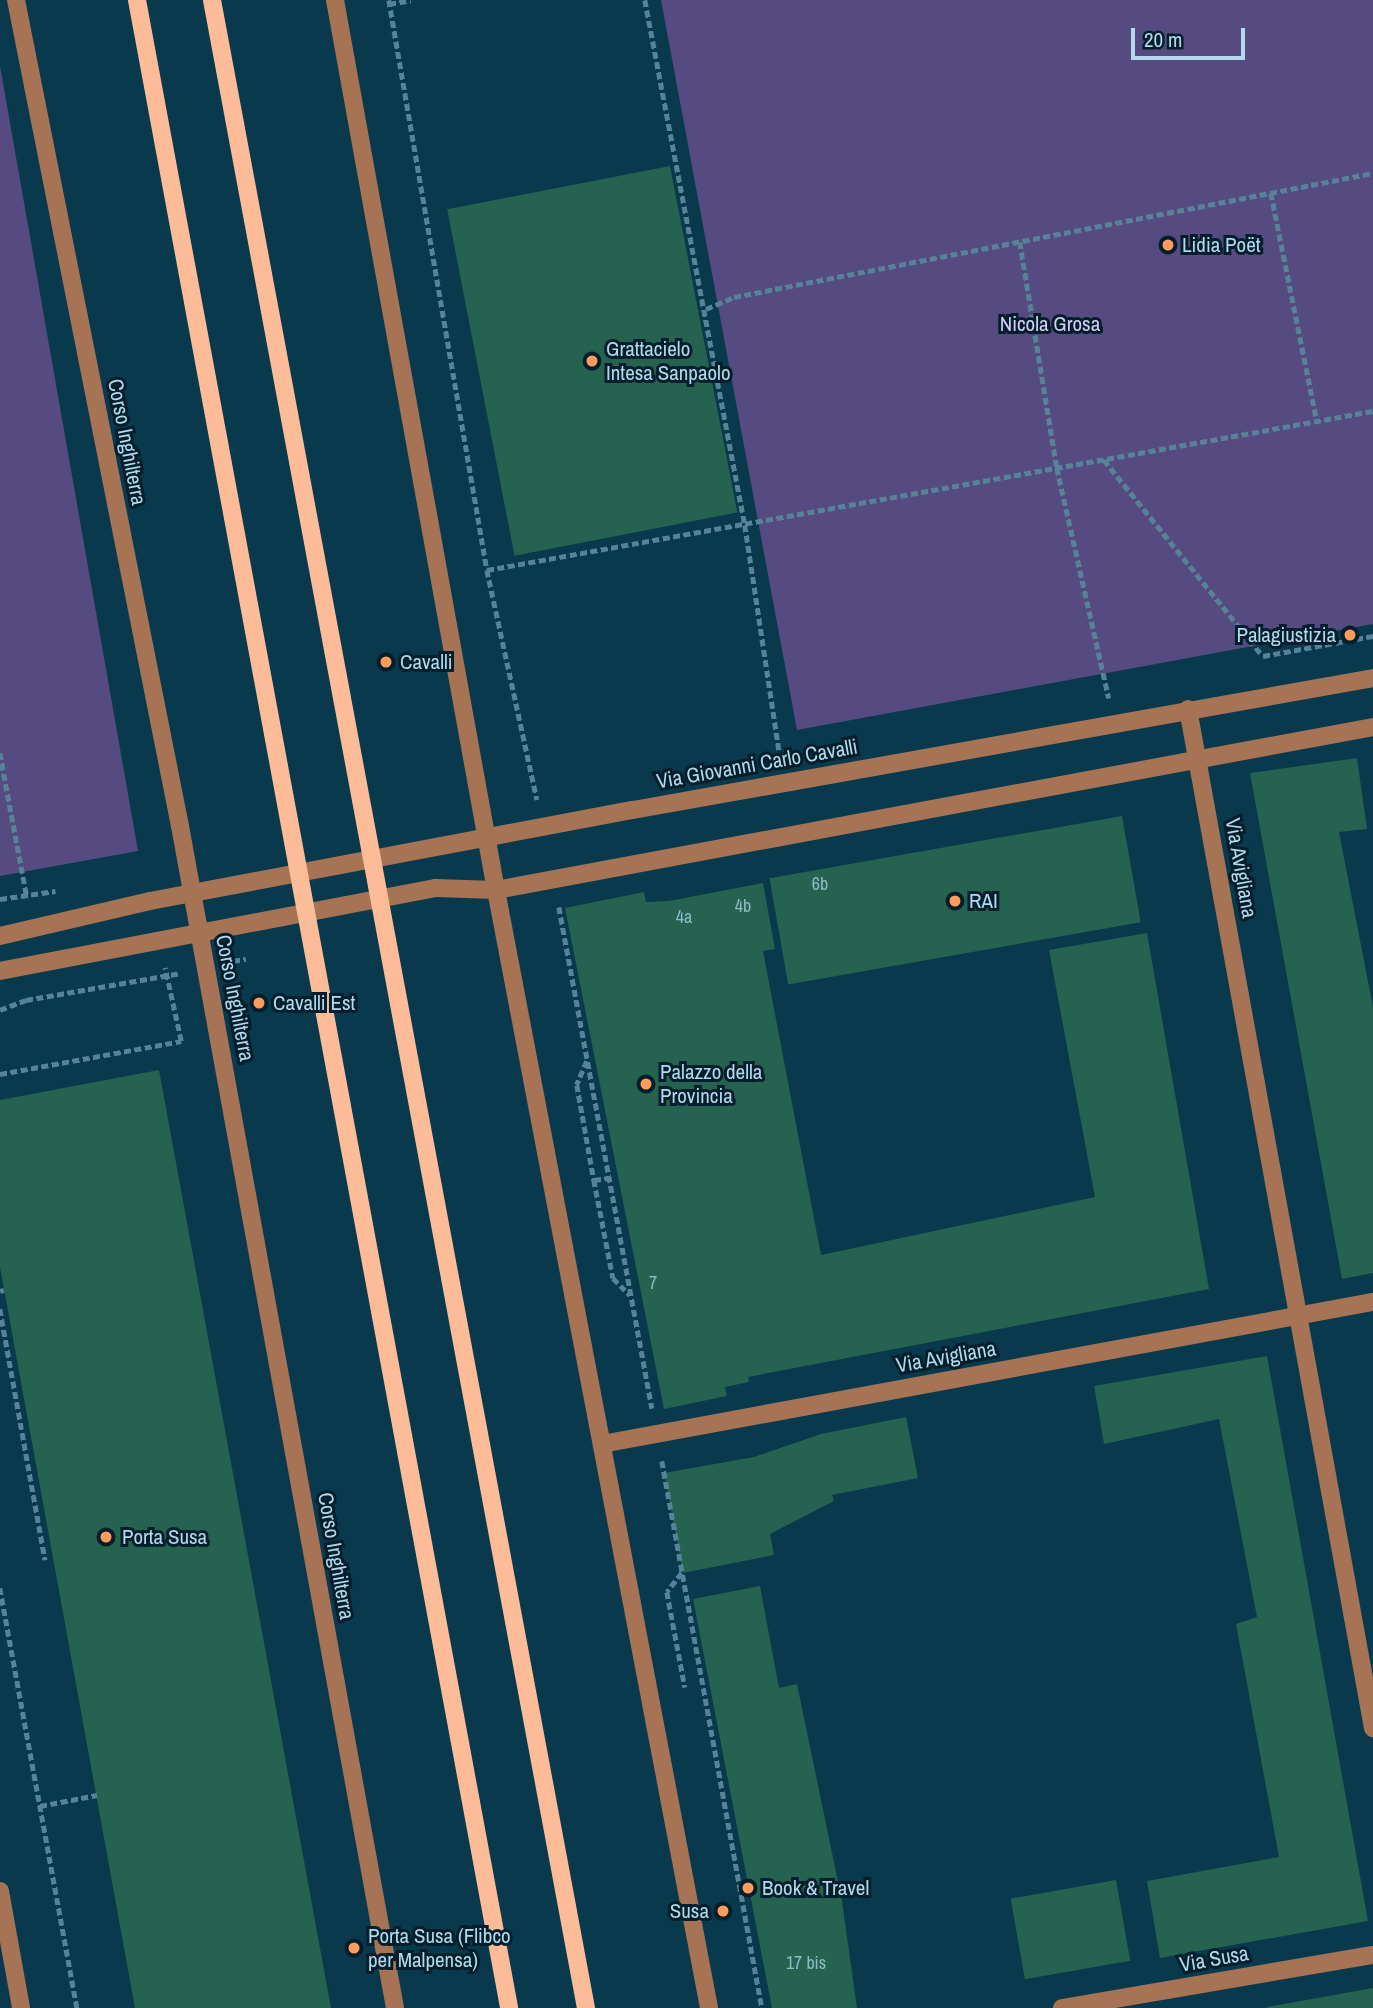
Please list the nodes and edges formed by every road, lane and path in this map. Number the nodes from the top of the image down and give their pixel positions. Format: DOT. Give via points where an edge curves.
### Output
graph roads {
  1 [pos="16,0"];
  2 [pos="137,0"];
  3 [pos="212,0"];
  4 [pos="335,0"];
  5 [pos="411,0"];
  6 [pos="645,0"];
  7 [pos="389,2"];
  8 [pos="1373,173"];
  9 [pos="1271,193"];
  10 [pos="1020,242"];
  11 [pos="706,309"];
  12 [pos="1373,411"];
  13 [pos="1317,421"];
  14 [pos="1104,460"];
  15 [pos="1057,468"];
  16 [pos="745,525"];
  17 [pos="487,570"];
  18 [pos="1373,636"];
  19 [pos="1373,678"];
  20 [pos="1188,709"];
  21 [pos="1113,722"];
  22 [pos="1373,727"];
  23 [pos="0,753"];
  24 [pos="1199,759"];
  25 [pos="784,782"];
  26 [pos="542,828"];
  27 [pos="487,838"];
  28 [pos="373,859"];
  29 [pos="301,873"];
  30 [pos="555,877"];
  31 [pos="67,889"];
  32 [pos="496,890"];
  33 [pos="191,893"];
  34 [pos="27,895"];
  35 [pos="382,898"];
  36 [pos="0,900"];
  37 [pos="307,912"];
  38 [pos="23,932"];
  39 [pos="199,933"];
  40 [pos="0,936"];
  41 [pos="246,958"];
  42 [pos="206,966"];
  43 [pos="0,971"];
  44 [pos="0,1010"];
  45 [pos="181,1041"];
  46 [pos="587,1060"];
  47 [pos="0,1074"];
  48 [pos="609,1178"];
  49 [pos="594,1180"];
  50 [pos="631,1296"];
  51 [pos="1373,1302"];
  52 [pos="0,1309"];
  53 [pos="1299,1315"];
  54 [pos="657,1434"];
  55 [pos="602,1444"];
  56 [pos="45,1560"];
  57 [pos="682,1573"];
  58 [pos="0,1588"];
  59 [pos="685,1687"];
  60 [pos="1373,1728"];
  61 [pos="97,1795"];
  62 [pos="40,1806"];
  63 [pos="0,1891"];
  64 [pos="1373,1955"];
  65 [pos="22,2008"];
  66 [pos="77,2008"];
  67 [pos="395,2008"];
  68 [pos="509,2008"];
  69 [pos="586,2008"];
  70 [pos="709,2008"];
  71 [pos="762,2008"];
  72 [pos="1062,2008"];
  1 -- 33 [label="street, Corso Inghilterra"];
  2 -- 29 [label="main road"];
  3 -- 28 [label="main road"];
  4 -- 27 [label="street"];
  5 -- 7 [label="path"];
  6 -- 11 [label="path"];
  7 -- 17 [label="path"];
  8 -- 9 [label="path"];
  9 -- 10 [label="path"];
  9 -- 13 [label="path"];
  10 -- 11 [label="path" via="734,297"];
  10 -- 15 [label="path"];
  11 -- 16 [label="path"];
  12 -- 13 [label="path"];
  13 -- 14 [label="path"];
  14 -- 15 [label="path"];
  14 -- 18 [label="path" via="1264,656"];
  15 -- 16 [label="path"];
  15 -- 21 [label="path"];
  16 -- 17 [label="path"];
  16 -- 25 [label="path"];
  17 -- 26 [label="path"];
  19 -- 20 [label="street, Via Giovanni Carlo Cavalli"];
  20 -- 21 [label="street, Via Giovanni Carlo Cavalli"];
  20 -- 24 [label="street, Via Avigliana"];
  21 -- 25 [label="street, Via Giovanni Carlo Cavalli"];
  22 -- 24 [label="street"];
  23 -- 34 [label="path"];
  24 -- 30 [label="street"];
  24 -- 53 [label="street, Via Avigliana"];
  25 -- 26 [label="street, Via Giovanni Carlo Cavalli"];
  26 -- 27 [label="street, Via Giovanni Carlo Cavalli"];
  27 -- 28 [label="street, Via Giovanni Carlo Cavalli"];
  27 -- 32 [label="street"];
  28 -- 29 [label="street, Via Giovanni Carlo Cavalli"];
  28 -- 35 [label="main road"];
  29 -- 33 [label="street, Via Giovanni Carlo Cavalli"];
  29 -- 37 [label="main road"];
  30 -- 32 [label="street"];
  30 -- 46 [label="path"];
  31 -- 34 [label="path"];
  32 -- 35 [label="street" via="436,888"];
  32 -- 55 [label="street"];
  33 -- 38 [label="street, Via Giovanni Carlo Cavalli"];
  33 -- 39 [label="street, Corso Inghilterra"];
  34 -- 36 [label="path"];
  34 -- 38 [label="path"];
  35 -- 37 [label="street"];
  35 -- 69 [label="main road"];
  37 -- 39 [label="street"];
  37 -- 68 [label="main road"];
  38 -- 40 [label="street, Via Giovanni Carlo Cavalli"];
  39 -- 42 [label="street, Corso Inghilterra"];
  39 -- 43 [label="street"];
  41 -- 42 [label="path"];
  42 -- 44 [label="path" via="26,1000"];
  42 -- 67 [label="street, Corso Inghilterra"];
  45 -- 47 [label="path"];
  46 -- 48 [label="path"];
  46 -- 49 [label="path" via="577,1085"];
  48 -- 49 [label="path"];
  48 -- 50 [label="path"];
  49 -- 50 [label="path" via="612,1278"];
  50 -- 54 [label="path"];
  51 -- 53 [label="street, Via Avigliana"];
  52 -- 56 [label="path"];
  53 -- 54 [label="street, Via Avigliana"];
  53 -- 60 [label="street"];
  54 -- 55 [label="street, Via Avigliana"];
  54 -- 57 [label="path"];
  55 -- 70 [label="street"];
  57 -- 59 [label="path" via="667,1592"];
  57 -- 71 [label="path"];
  58 -- 62 [label="path"];
  61 -- 62 [label="path"];
  62 -- 66 [label="path"];
  63 -- 65 [label="street"];
  64 -- 72 [label="street, Via Susa"];
}
